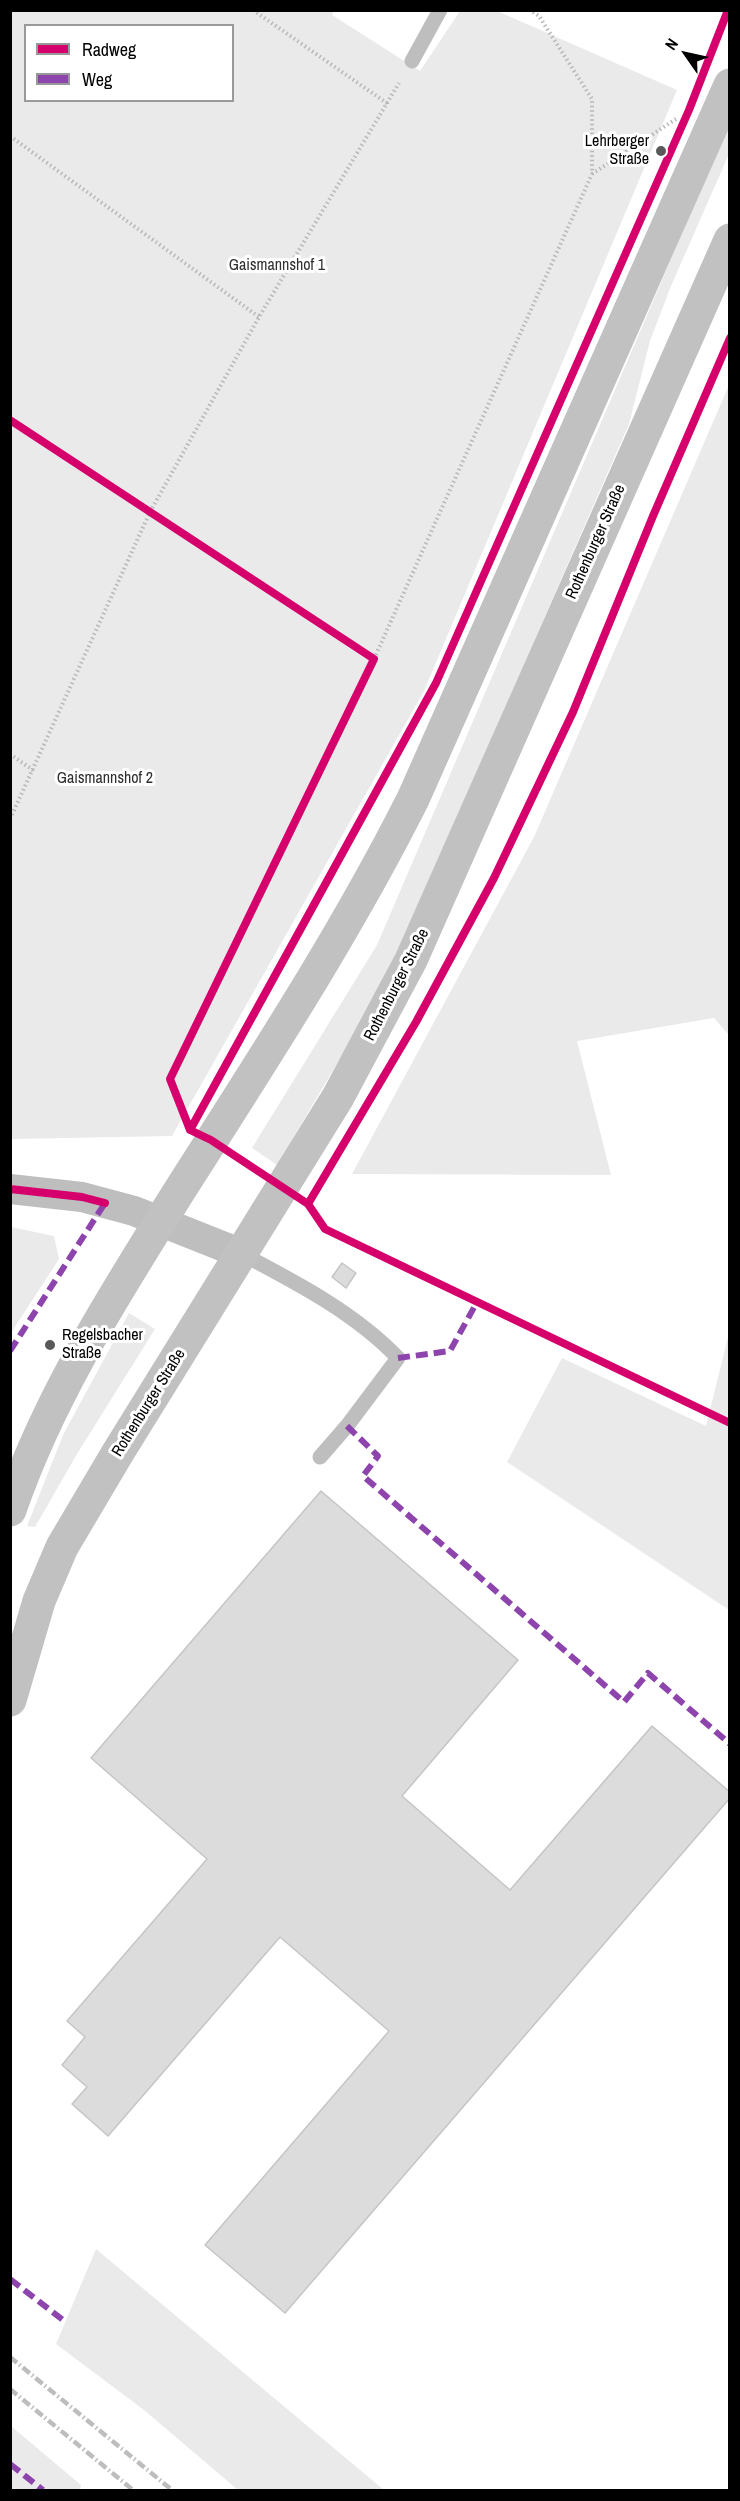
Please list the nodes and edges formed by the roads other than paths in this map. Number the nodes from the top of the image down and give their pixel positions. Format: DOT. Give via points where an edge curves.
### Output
graph roads {
  1 [pos="440,10"];
  2 [pos="412,61"];
  3 [pos="729,85"];
  4 [pos="729,240"];
  5 [pos="10,1189"];
  6 [pos="161,1221"];
  7 [pos="242,1254"];
  8 [pos="320,1457"];
  9 [pos="10,1510"];
  10 [pos="10,1700"];
  1 -- 2 [label="lane"];
  3 -- 6 [label="main road" via="409,808 321,965"];
  4 -- 7 [label="main road, Rothenburger Straße" via="411,960 338,1097"];
  5 -- 6 [label="street" via="82,1197"];
  6 -- 7 [label="street"];
  6 -- 9 [label="main road" via="64,1386"];
  7 -- 8 [label="lane" via="356,1320 398,1358"];
  7 -- 10 [label="main road, Rothenburger Straße" via="62,1548 39,1601"];
}
